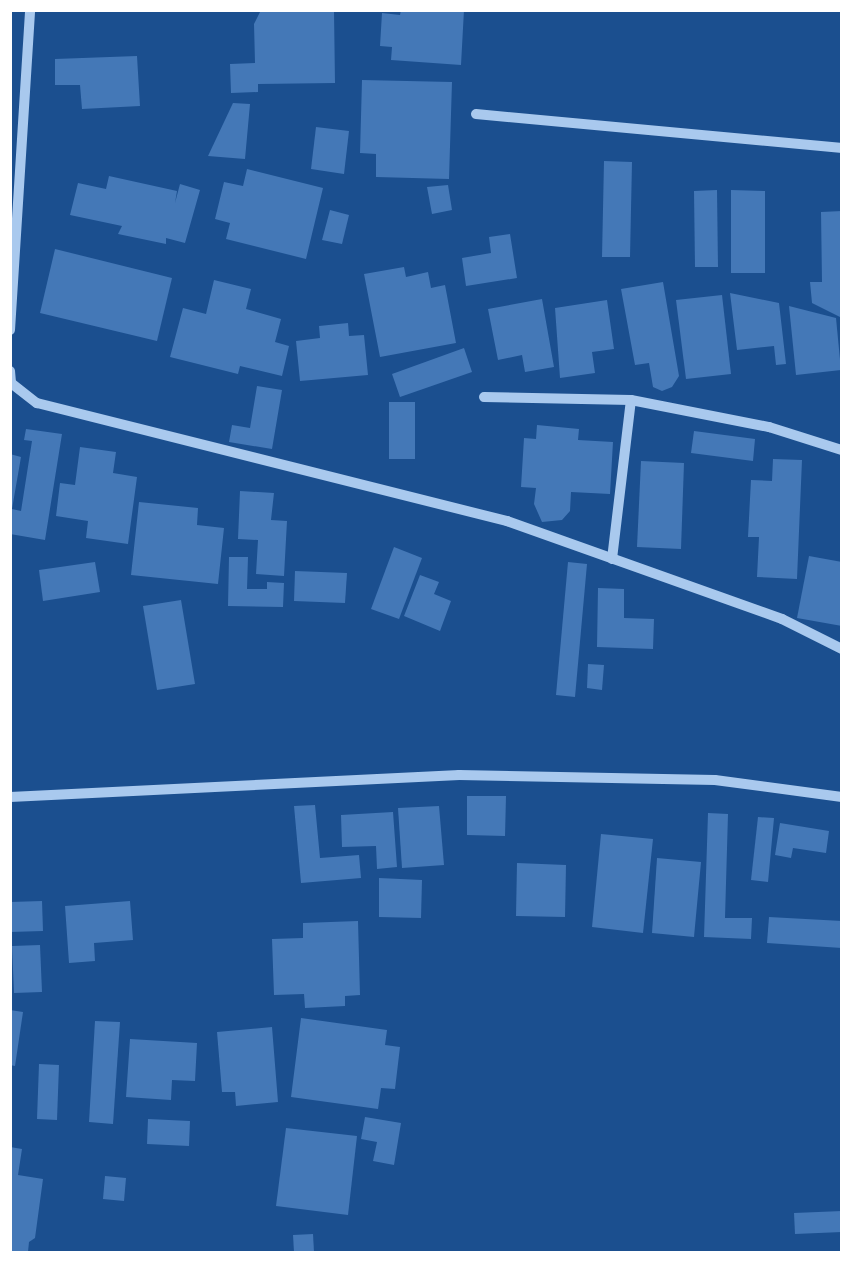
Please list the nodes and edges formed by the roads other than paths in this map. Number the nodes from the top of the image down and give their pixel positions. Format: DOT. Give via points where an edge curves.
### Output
graph roads {
  1 [pos="30,10"];
  2 [pos="476,114"];
  3 [pos="842,148"];
  4 [pos="10,330"];
  5 [pos="10,371"];
  6 [pos="484,397"];
  7 [pos="631,400"];
  8 [pos="842,450"];
  9 [pos="612,559"];
  10 [pos="842,649"];
  11 [pos="10,796"];
  12 [pos="842,797"];
  1 -- 4 [label="street"];
  2 -- 3 [label="street"];
  5 -- 9 [label="street" via="11,383 37,403 507,521"];
  6 -- 7 [label="street"];
  7 -- 8 [label="street" via="769,427"];
  7 -- 9 [label="street"];
  9 -- 10 [label="street" via="782,619"];
  11 -- 12 [label="street" via="459,775 715,780"];
}
